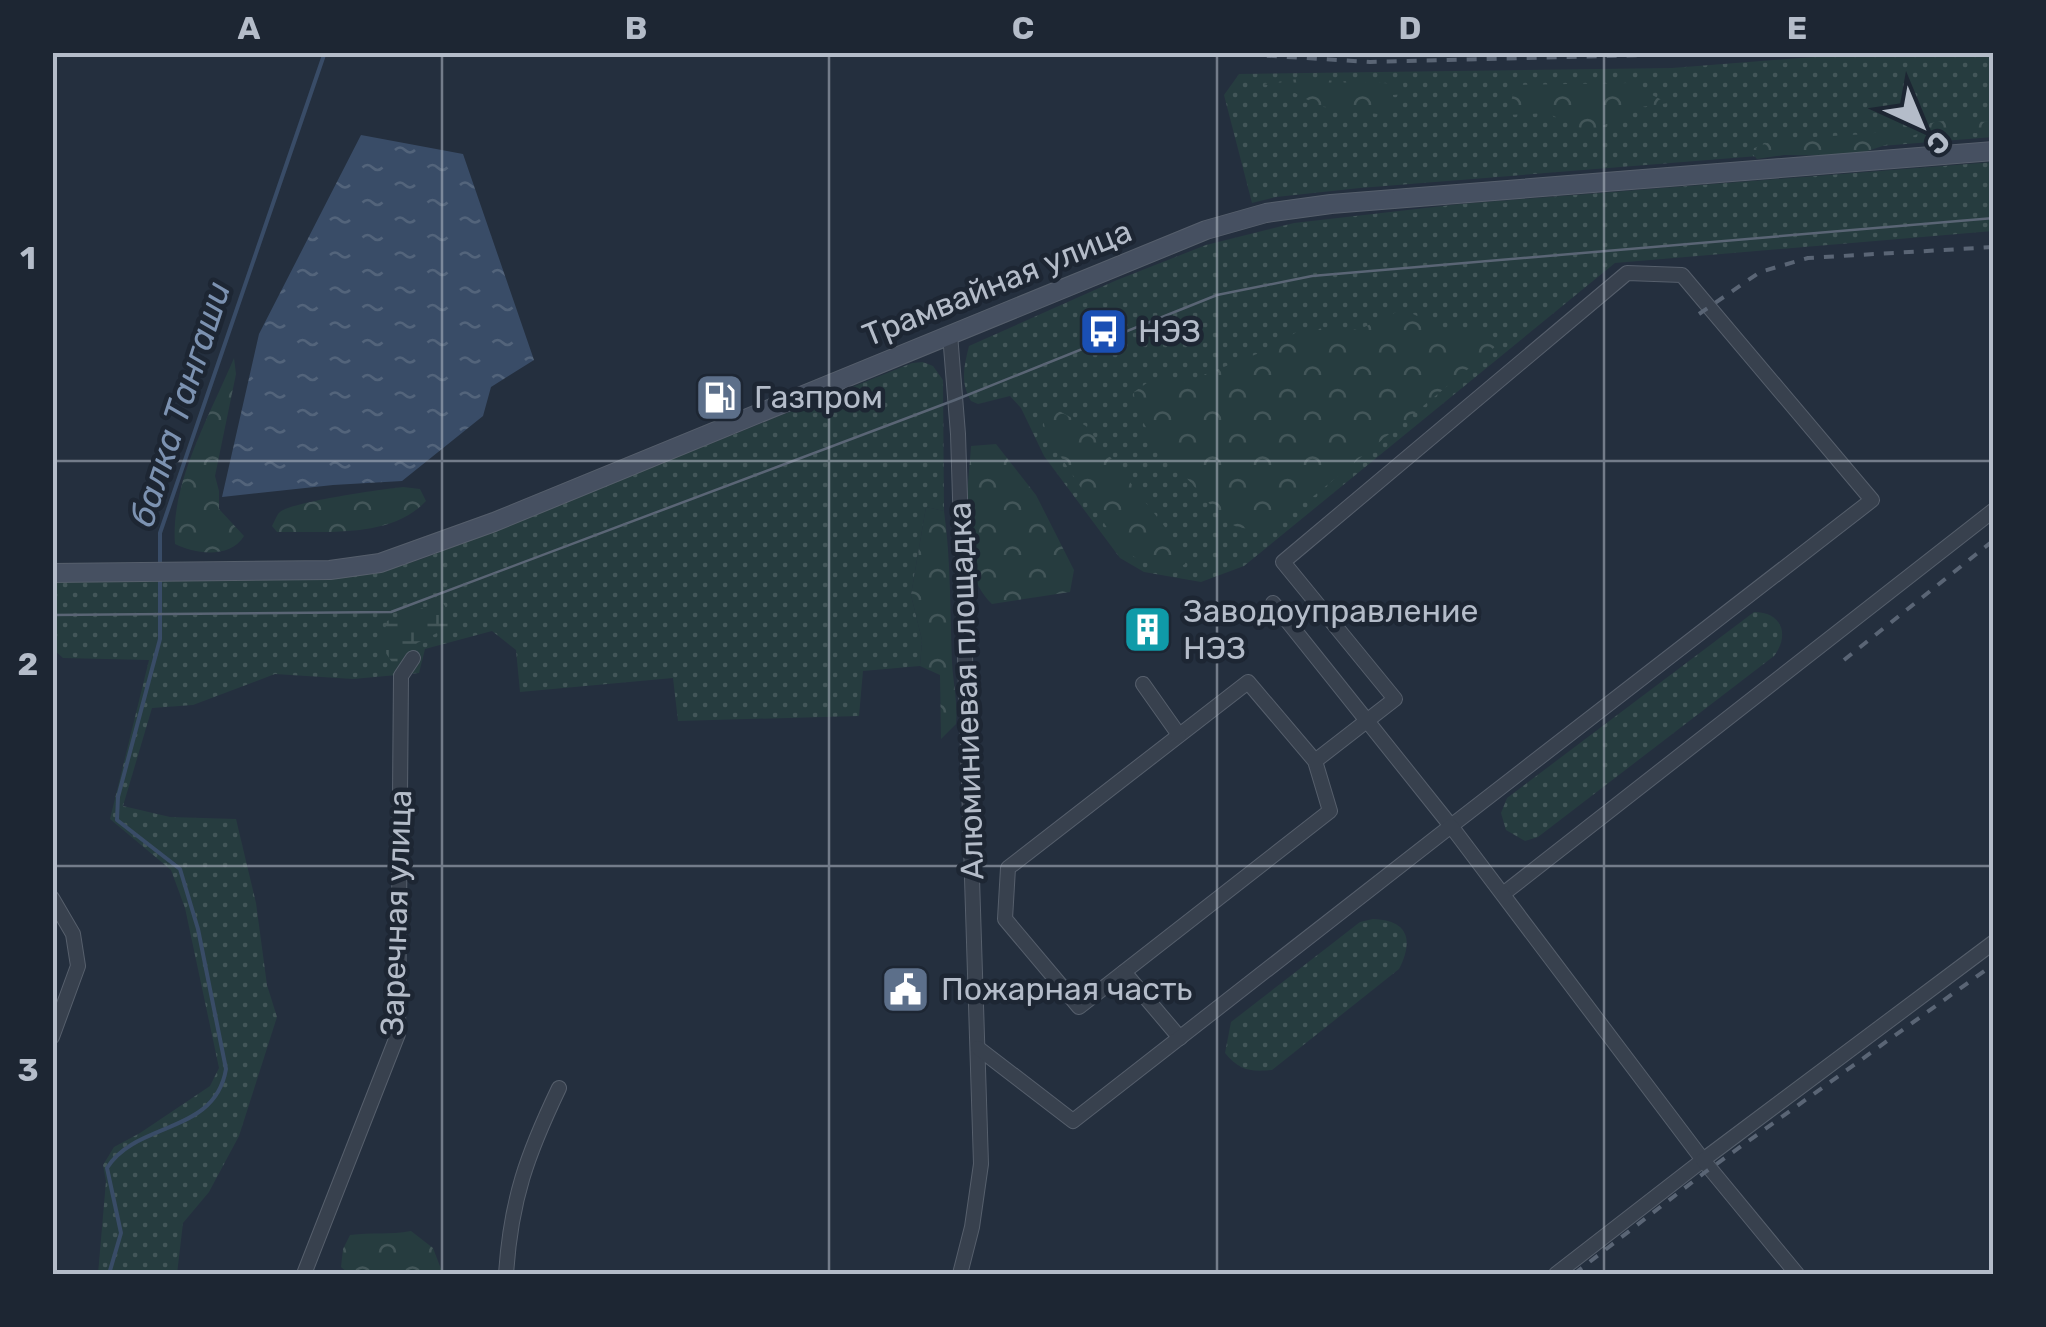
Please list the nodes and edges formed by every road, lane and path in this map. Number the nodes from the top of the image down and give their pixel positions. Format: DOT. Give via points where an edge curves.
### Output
graph roads {
  1 [pos="1994,151"];
  2 [pos="950,334"];
  3 [pos="1994,510"];
  4 [pos="52,573"];
  5 [pos="1274,603"];
  6 [pos="414,658"];
  7 [pos="1143,684"];
  8 [pos="1367,720"];
  9 [pos="1179,735"];
  10 [pos="1315,762"];
  11 [pos="1451,826"];
  12 [pos="1502,894"];
  13 [pos="52,898"];
  14 [pos="1994,942"];
  15 [pos="1124,972"];
  16 [pos="52,1037"];
  17 [pos="1180,1038"];
  18 [pos="978,1048"];
  19 [pos="559,1088"];
  20 [pos="1703,1160"];
  21 [pos="304,1274"];
  22 [pos="506,1274"];
  23 [pos="960,1274"];
  24 [pos="1556,1274"];
  25 [pos="1797,1274"];
  1 -- 2 [label="main road, Трамвайная улица" via="1266,214 1206,230"];
  2 -- 4 [label="main road, Трамвайная улица" via="380,563 330,570"];
  2 -- 18 [label="street, Алюминиевая площадка"];
  3 -- 12 [label="street"];
  5 -- 8 [label="street"];
  6 -- 21 [label="street, Заречная улица" via="401,676 398,1034"];
  7 -- 9 [label="street"];
  8 -- 10 [label="street"];
  8 -- 11 [label="street"];
  8 -- 11 [label="street" via="1395,700 1282,562 1627,273 1682,275 1872,500"];
  9 -- 10 [label="street" via="1248,682"];
  9 -- 15 [label="street" via="1008,868 1004,919 1079,1007"];
  10 -- 15 [label="street" via="1330,811"];
  11 -- 12 [label="street"];
  11 -- 17 [label="street"];
  12 -- 20 [label="street"];
  13 -- 16 [label="street" via="73,934 78,966"];
  14 -- 20 [label="street"];
  15 -- 17 [label="street"];
  17 -- 18 [label="street" via="1073,1121"];
  18 -- 23 [label="street, Алюминиевая площадка" via="982,1164"];
  19 -- 22 [label="street" via="528,1155 509,1229"];
  20 -- 24 [label="street"];
  20 -- 25 [label="street"];
}
